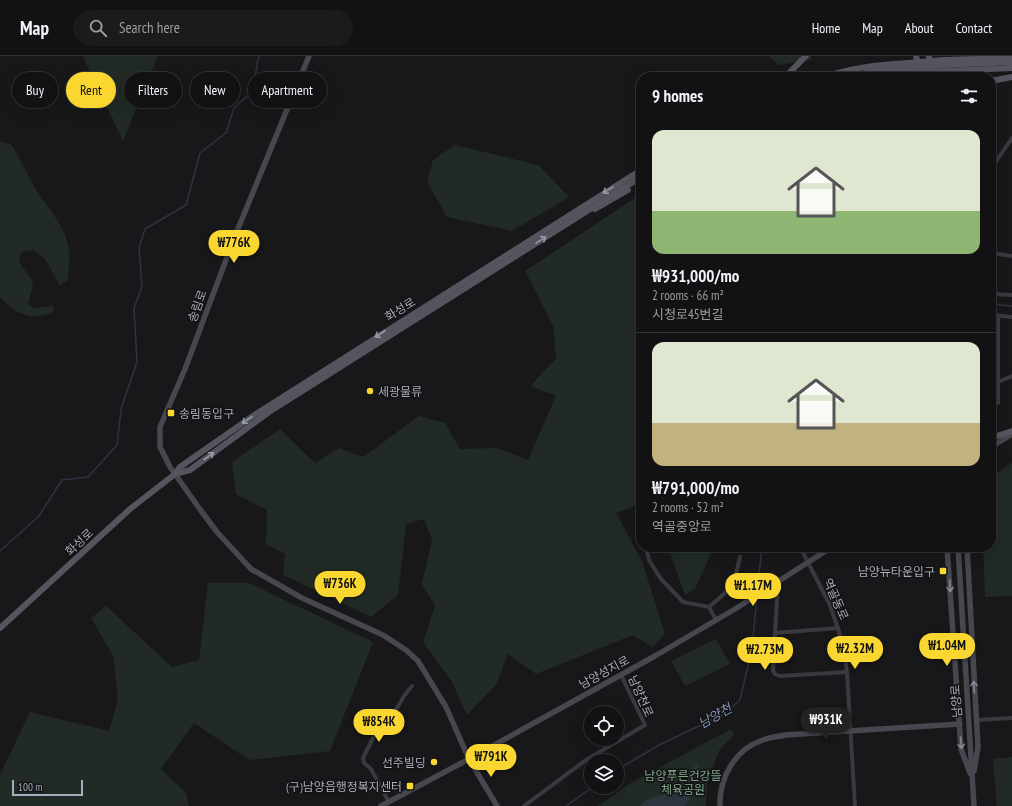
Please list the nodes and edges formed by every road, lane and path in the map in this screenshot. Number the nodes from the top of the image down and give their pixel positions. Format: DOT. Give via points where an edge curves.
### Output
graph roads {
  1 [pos="308,56"];
  2 [pos="806,56"];
  3 [pos="916,56"];
  4 [pos="921,56"];
  5 [pos="929,56"];
  6 [pos="975,56"];
  7 [pos="1012,58"];
  8 [pos="965,59"];
  9 [pos="1012,62"];
  10 [pos="944,65"];
  11 [pos="909,68"];
  12 [pos="1012,68"];
  13 [pos="790,72"];
  14 [pos="842,72"];
  15 [pos="863,72"];
  16 [pos="889,72"];
  17 [pos="921,72"];
  18 [pos="922,72"];
  19 [pos="931,72"];
  20 [pos="1012,77"];
  21 [pos="996,80"];
  22 [pos="1012,138"];
  23 [pos="996,162"];
  24 [pos="636,173"];
  25 [pos="636,180"];
  26 [pos="636,185"];
  27 [pos="572,220"];
  28 [pos="996,254"];
  29 [pos="1012,256"];
  30 [pos="996,294"];
  31 [pos="1012,295"];
  32 [pos="998,315"];
  33 [pos="1012,317"];
  34 [pos="1012,376"];
  35 [pos="998,382"];
  36 [pos="998,403"];
  37 [pos="1012,433"];
  38 [pos="996,437"];
  39 [pos="996,444"];
  40 [pos="175,474"];
  41 [pos="647,552"];
  42 [pos="803,552"];
  43 [pos="824,552"];
  44 [pos="947,552"];
  45 [pos="958,552"];
  46 [pos="967,552"];
  47 [pos="740,557"];
  48 [pos="808,562"];
  49 [pos="778,581"];
  50 [pos="709,608"];
  51 [pos="716,620"];
  52 [pos="0,628"];
  53 [pos="838,628"];
  54 [pos="775,634"];
  55 [pos="847,672"];
  56 [pos="621,675"];
  57 [pos="412,686"];
  58 [pos="1012,718"];
  59 [pos="976,720"];
  60 [pos="960,724"];
  61 [pos="850,730"];
  62 [pos="469,760"];
  63 [pos="972,781"];
  64 [pos="391,803"];
  65 [pos="381,806"];
  66 [pos="497,806"];
  67 [pos="524,806"];
  68 [pos="720,806"];
  69 [pos="855,806"];
  70 [pos="974,806"];
  1 -- 40 [label="main road, 송림로" via="160,427 160,447"];
  2 -- 13 [label="main road"];
  3 -- 17 [label="main road"];
  4 -- 18 [label="main road"];
  5 -- 19 [label="main road"];
  6 -- 8 [label="main road"];
  7 -- 8 [label="main road"];
  8 -- 10 [label="main road"];
  9 -- 10 [label="main road"];
  10 -- 11 [label="main road, bridge"];
  10 -- 11 [label="main road, bridge"];
  10 -- 12 [label="main road"];
  11 -- 14 [label="main road"];
  11 -- 15 [label="main road"];
  11 -- 16 [label="main road"];
  20 -- 21 [label="main road"];
  22 -- 23 [label="street"];
  24 -- 40 [label="main road, 화성로, one-way" via="256,414 180,467"];
  25 -- 27 [label="main road, 화성로"];
  26 -- 27 [label="main road" via="606,205"];
  40 -- 27 [label="main road, 화성로, one-way" via="190,470 269,412"];
  28 -- 29 [label="street"];
  30 -- 31 [label="street"];
  32 -- 33 [label="street"];
  32 -- 35 [label="street"];
  34 -- 35 [label="street"];
  35 -- 36 [label="street"];
  37 -- 38 [label="main road"];
  37 -- 39 [label="main road"];
  40 -- 52 [label="main road, 화성로" via="130,509"];
  40 -- 62 [label="main road, 송림로" via="217,532 251,569 302,598 383,635 418,661 446,707"];
  41 -- 50 [label="street" via="649,560 661,579 683,602"];
  42 -- 48 [label="street, 역골동로"];
  43 -- 48 [label="main road, 남양성지로"];
  44 -- 60 [label="main road, one-way"];
  45 -- 63 [label="main road, 남양로"];
  59 -- 46 [label="main road, one-way"];
  47 -- 50 [label="street" via="733,586"];
  48 -- 49 [label="main road, 남양성지로"];
  48 -- 53 [label="street, 역골동로" via="830,605"];
  49 -- 51 [label="main road, 남양성지로"];
  49 -- 54 [label="street"];
  50 -- 51 [label="street"];
  51 -- 56 [label="main road, 남양성지로"];
  53 -- 54 [label="street"];
  53 -- 55 [label="street, 역골동로"];
  54 -- 55 [label="street" via="775,674 780,676"];
  55 -- 61 [label="street, 역골동로"];
  56 -- 62 [label="main road, 남양성지로"];
  56 -- 67 [label="street, 남양천로" via="644,725 586,760"];
  57 -- 64 [label="street" via="393,715 375,734 363,758 364,764 371,769"];
  58 -- 59 [label="street"];
  59 -- 63 [label="main road" via="978,748"];
  60 -- 61 [label="main road"];
  60 -- 63 [label="main road, one-way" via="962,750"];
  61 -- 68 [label="main road" via="785,735 762,740 744,749 730,766 721,787"];
  61 -- 69 [label="street, 역골동로"];
  62 -- 64 [label="main road, 남양성지로"];
  62 -- 66 [label="main road, 송림로"];
  63 -- 70 [label="main road, 남양로"];
  64 -- 65 [label="main road, 남양성지로"];
}
